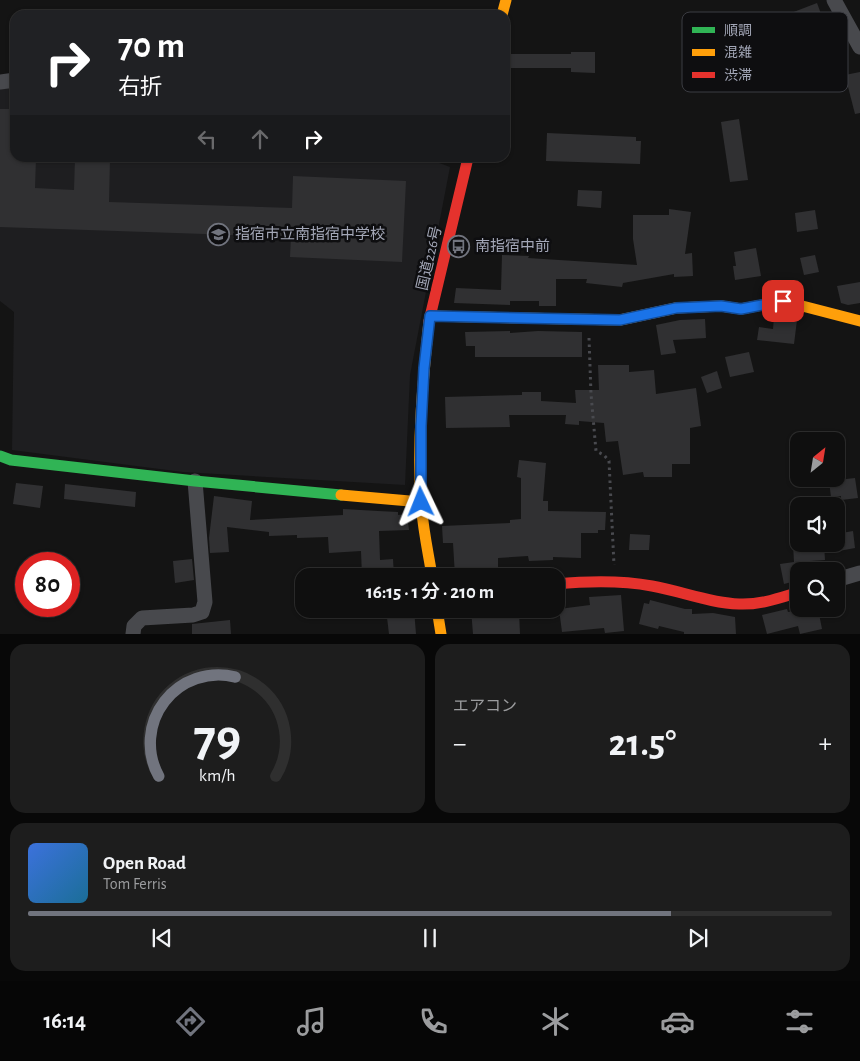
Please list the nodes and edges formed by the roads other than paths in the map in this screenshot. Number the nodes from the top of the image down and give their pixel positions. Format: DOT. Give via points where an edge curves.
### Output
graph roads {
  1 [pos="834,0"];
  2 [pos="841,12"];
  3 [pos="848,25"];
  4 [pos="860,47"];
  5 [pos="463,162"];
  6 [pos="430,316"];
  7 [pos="860,321"];
  8 [pos="0,456"];
  9 [pos="195,482"];
  10 [pos="421,502"];
  11 [pos="431,568"];
  12 [pos="860,573"];
  13 [pos="845,577"];
  14 [pos="565,583"];
  15 [pos="790,595"];
  16 [pos="438,618"];
  17 [pos="133,634"];
  18 [pos="441,634"];
  1 -- 2 [label="street"];
  3 -- 4 [label="street"];
  5 -- 6 [label="main road, 国道226号"];
  6 -- 7 [label="main road" via="620,320 676,308 721,306 741,309 783,301"];
  6 -- 10 [label="main road, 国道226号" via="421,426"];
  8 -- 9 [label="main road"];
  9 -- 10 [label="main road"];
  9 -- 17 [label="street" via="206,602 202,612 142,618 134,626"];
  10 -- 11 [label="main road, 国道226号"];
  12 -- 13 [label="street"];
  14 -- 15 [label="main road" via="615,581 749,605"];
  16 -- 18 [label="main road"];
}
